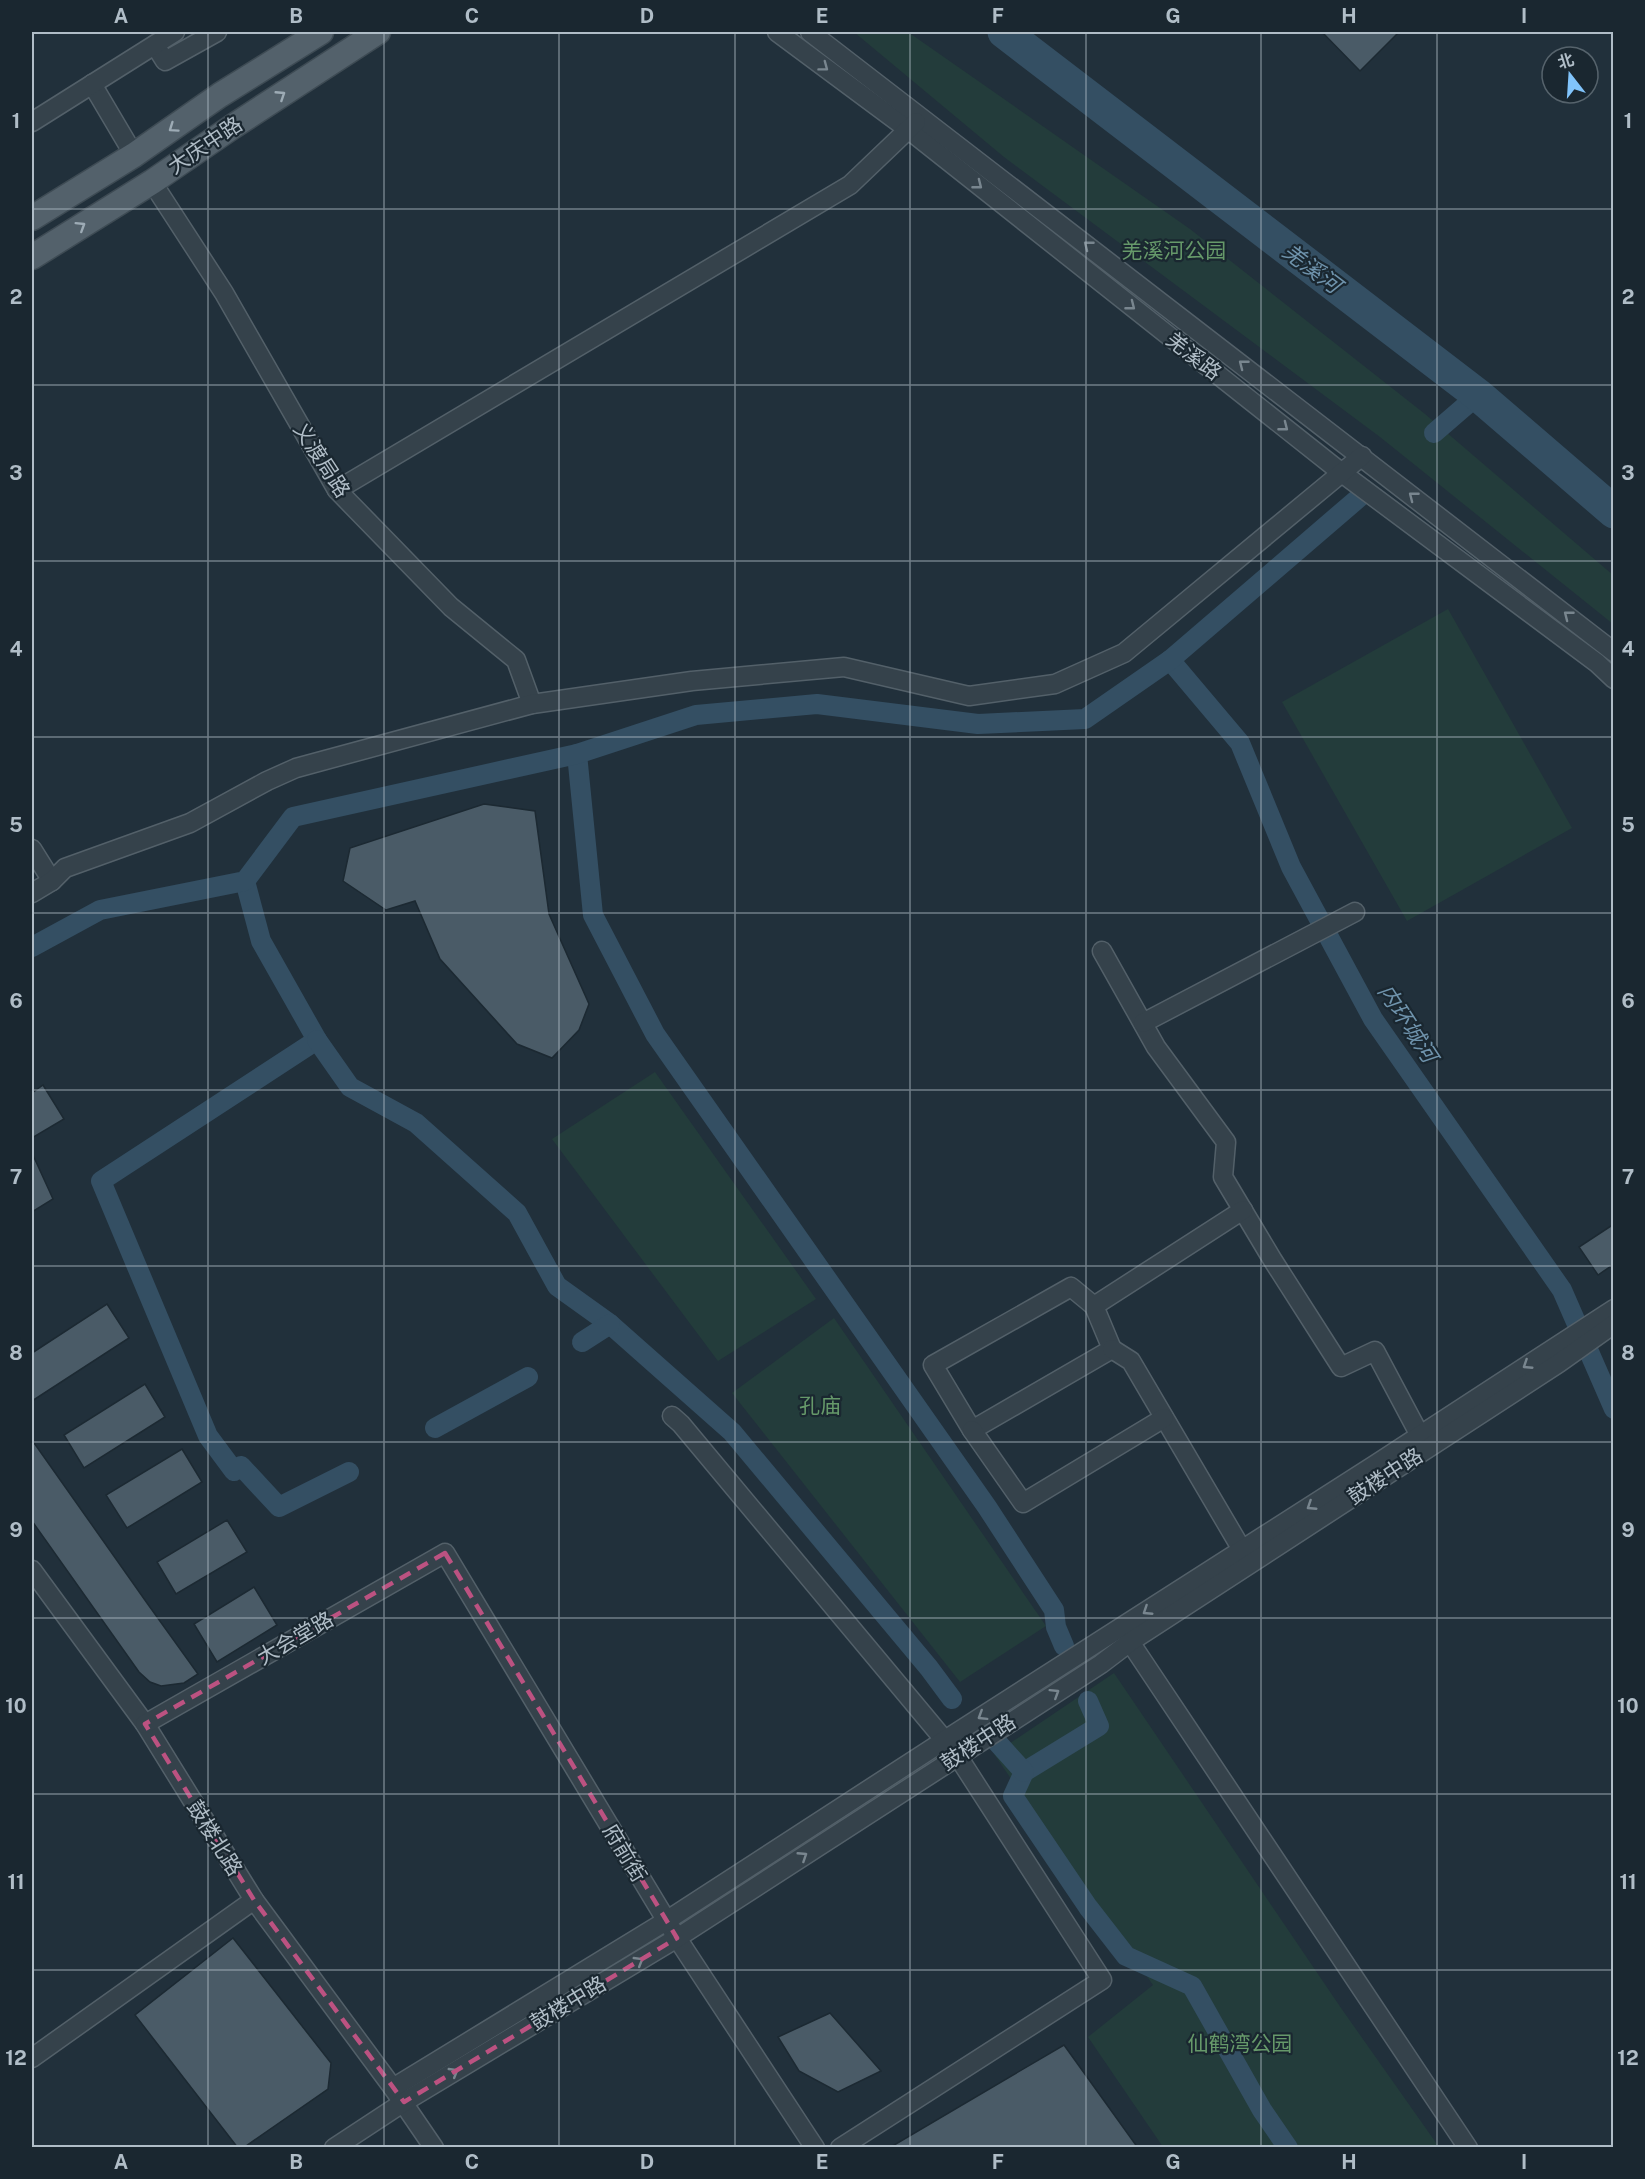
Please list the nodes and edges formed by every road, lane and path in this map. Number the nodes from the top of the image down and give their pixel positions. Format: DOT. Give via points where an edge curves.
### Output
graph roads {
  1 [pos="175,32"];
  2 [pos="216,32"];
  3 [pos="321,32"];
  4 [pos="378,32"];
  5 [pos="777,32"];
  6 [pos="810,32"];
  7 [pos="155,45"];
  8 [pos="92,84"];
  9 [pos="921,115"];
  10 [pos="32,122"];
  11 [pos="909,130"];
  12 [pos="134,155"];
  13 [pos="152,182"];
  14 [pos="32,218"];
  15 [pos="32,257"];
  16 [pos="1362,456"];
  17 [pos="1342,473"];
  18 [pos="337,490"];
  19 [pos="1614,652"];
  20 [pos="1614,679"];
  21 [pos="531,704"];
  22 [pos="32,849"];
  23 [pos="52,881"];
  24 [pos="32,893"];
  25 [pos="1355,912"];
  26 [pos="1102,951"];
  27 [pos="1143,1023"];
  28 [pos="1243,1210"];
  29 [pos="1094,1306"];
  30 [pos="1614,1309"];
  31 [pos="1614,1324"];
  32 [pos="1586,1335"];
  33 [pos="1112,1349"];
  34 [pos="672,1416"];
  35 [pos="1164,1418"];
  36 [pos="972,1430"];
  37 [pos="1424,1442"];
  38 [pos="446,1553"];
  39 [pos="1246,1557"];
  40 [pos="32,1570"];
  41 [pos="1130,1642"];
  42 [pos="145,1724"];
  43 [pos="945,1740"];
  44 [pos="957,1755"];
  45 [pos="254,1900"];
  46 [pos="666,1921"];
  47 [pos="677,1938"];
  48 [pos="32,2058"];
  49 [pos="398,2095"];
  50 [pos="334,2148"];
  51 [pos="434,2148"];
  52 [pos="815,2148"];
  53 [pos="840,2148"];
  54 [pos="1468,2148"];
  1 -- 7 [label="street"];
  2 -- 7 [label="street" via="165,61"];
  3 -- 12 [label="main road, 大庆中路, one-way"];
  13 -- 4 [label="main road, 大庆中路, one-way"];
  5 -- 11 [label="street, 羌溪路, one-way"];
  6 -- 9 [label="street, 羌溪路"];
  7 -- 8 [label="street"];
  8 -- 10 [label="street"];
  8 -- 12 [label="street"];
  9 -- 11 [label="street"];
  16 -- 9 [label="street, 羌溪路, one-way"];
  11 -- 17 [label="street, 羌溪路, one-way"];
  11 -- 18 [label="street" via="850,185"];
  12 -- 14 [label="main road, 大庆中路"];
  15 -- 13 [label="main road, 大庆中路, one-way"];
  13 -- 18 [label="street, 义渡局路" via="224,293"];
  16 -- 17 [label="street"];
  19 -- 16 [label="street, 羌溪路, one-way"];
  17 -- 20 [label="street, 羌溪路"];
  17 -- 21 [label="street" via="1124,653 1055,684 969,696 843,667 692,681"];
  18 -- 21 [label="street, 义渡局路" via="451,607 516,660"];
  21 -- 23 [label="street" via="296,768 190,823 65,868"];
  22 -- 23 [label="street"];
  23 -- 24 [label="street"];
  25 -- 27 [label="street"];
  26 -- 27 [label="street"];
  27 -- 28 [label="street" via="1156,1047 1226,1142 1223,1178"];
  28 -- 29 [label="street"];
  28 -- 37 [label="street" via="1341,1366 1375,1351"];
  29 -- 33 [label="street"];
  29 -- 36 [label="street" via="1071,1287 933,1365"];
  30 -- 32 [label="street"];
  31 -- 32 [label="street, 鼓楼中路"];
  32 -- 37 [label="street, 鼓楼中路"];
  33 -- 35 [label="street" via="1131,1361"];
  33 -- 36 [label="street"];
  34 -- 43 [label="street"];
  35 -- 36 [label="street" via="1023,1503"];
  35 -- 39 [label="street"];
  37 -- 39 [label="street, 鼓楼中路"];
  38 -- 42 [label="street, 大会堂路"];
  38 -- 46 [label="street, 府前街"];
  39 -- 41 [label="street, 鼓楼中路"];
  39 -- 43 [label="street, one-way"];
  40 -- 42 [label="street, 鼓楼北路"];
  44 -- 41 [label="street, 鼓楼中路, one-way"];
  41 -- 54 [label="street"];
  42 -- 45 [label="street, 鼓楼北路"];
  43 -- 44 [label="street"];
  43 -- 46 [label="street"];
  47 -- 44 [label="street, 鼓楼中路, one-way"];
  44 -- 53 [label="street" via="1102,1980"];
  45 -- 48 [label="street"];
  45 -- 49 [label="street, 鼓楼北路"];
  46 -- 47 [label="street, 府前街"];
  46 -- 49 [label="street"];
  49 -- 47 [label="street, 鼓楼中路, one-way"];
  47 -- 52 [label="street, 府前街"];
  49 -- 50 [label="street, 鼓楼中路"];
  49 -- 51 [label="street, 鼓楼北路"];
}
